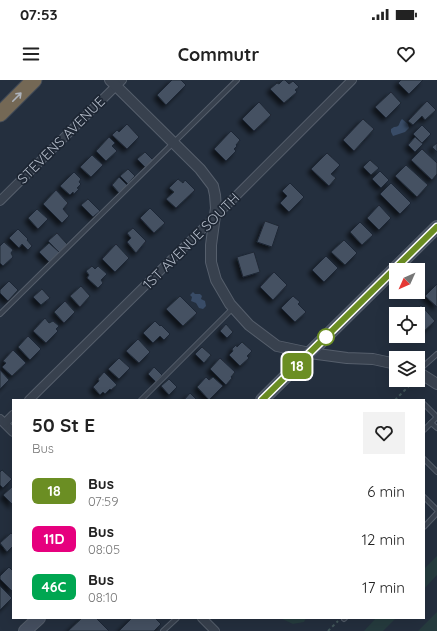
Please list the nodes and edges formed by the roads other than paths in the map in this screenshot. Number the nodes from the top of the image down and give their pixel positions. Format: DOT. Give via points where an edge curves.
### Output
graph roads {
  1 [pos="34,80"];
  2 [pos="237,80"];
  3 [pos="352,80"];
  4 [pos="116,82"];
  5 [pos="0,114"];
  6 [pos="173,142"];
  7 [pos="0,201"];
  8 [pos="215,217"];
  9 [pos="437,227"];
  10 [pos="233,308"];
  11 [pos="0,314"];
  12 [pos="310,353"];
  13 [pos="437,354"];
  14 [pos="389,362"];
  15 [pos="425,365"];
  16 [pos="425,376"];
  17 [pos="437,384"];
  18 [pos="30,399"];
  19 [pos="142,399"];
  20 [pos="263,399"];
  21 [pos="425,405"];
  22 [pos="12,416"];
  23 [pos="437,417"];
  24 [pos="2,421"];
  25 [pos="431,423"];
  26 [pos="437,428"];
  27 [pos="425,429"];
  28 [pos="12,431"];
  29 [pos="425,460"];
  30 [pos="437,472"];
  31 [pos="425,498"];
  32 [pos="437,510"];
  33 [pos="437,513"];
  34 [pos="425,526"];
  35 [pos="38,619"];
  36 [pos="176,619"];
  37 [pos="203,619"];
  38 [pos="26,631"];
  39 [pos="164,631"];
  40 [pos="215,631"];
  5 -- 1 [label="highway, one-way"];
  2 -- 6 [label="lane"];
  3 -- 8 [label="street, 1ST AVENUE SOUTH"];
  4 -- 6 [label="street"];
  4 -- 7 [label="street, STEVENS AVENUE"];
  6 -- 8 [label="street" via="213,186"];
  6 -- 11 [label="lane"];
  8 -- 10 [label="street" via="211,262 216,280"];
  8 -- 18 [label="street, 1ST AVENUE SOUTH"];
  9 -- 12 [label="main road"];
  10 -- 12 [label="street" via="277,346"];
  10 -- 19 [label="lane"];
  12 -- 14 [label="street"];
  12 -- 20 [label="main road"];
  13 -- 15 [label="lane"];
  16 -- 17 [label="street"];
  21 -- 23 [label="lane"];
  22 -- 24 [label="street"];
  23 -- 25 [label="lane"];
  24 -- 28 [label="street"];
  25 -- 26 [label="lane"];
  25 -- 27 [label="lane"];
  29 -- 30 [label="lane"];
  31 -- 32 [label="lane"];
  33 -- 34 [label="lane"];
  35 -- 38 [label="main road"];
  36 -- 39 [label="lane"];
  37 -- 40 [label="street"];
}
